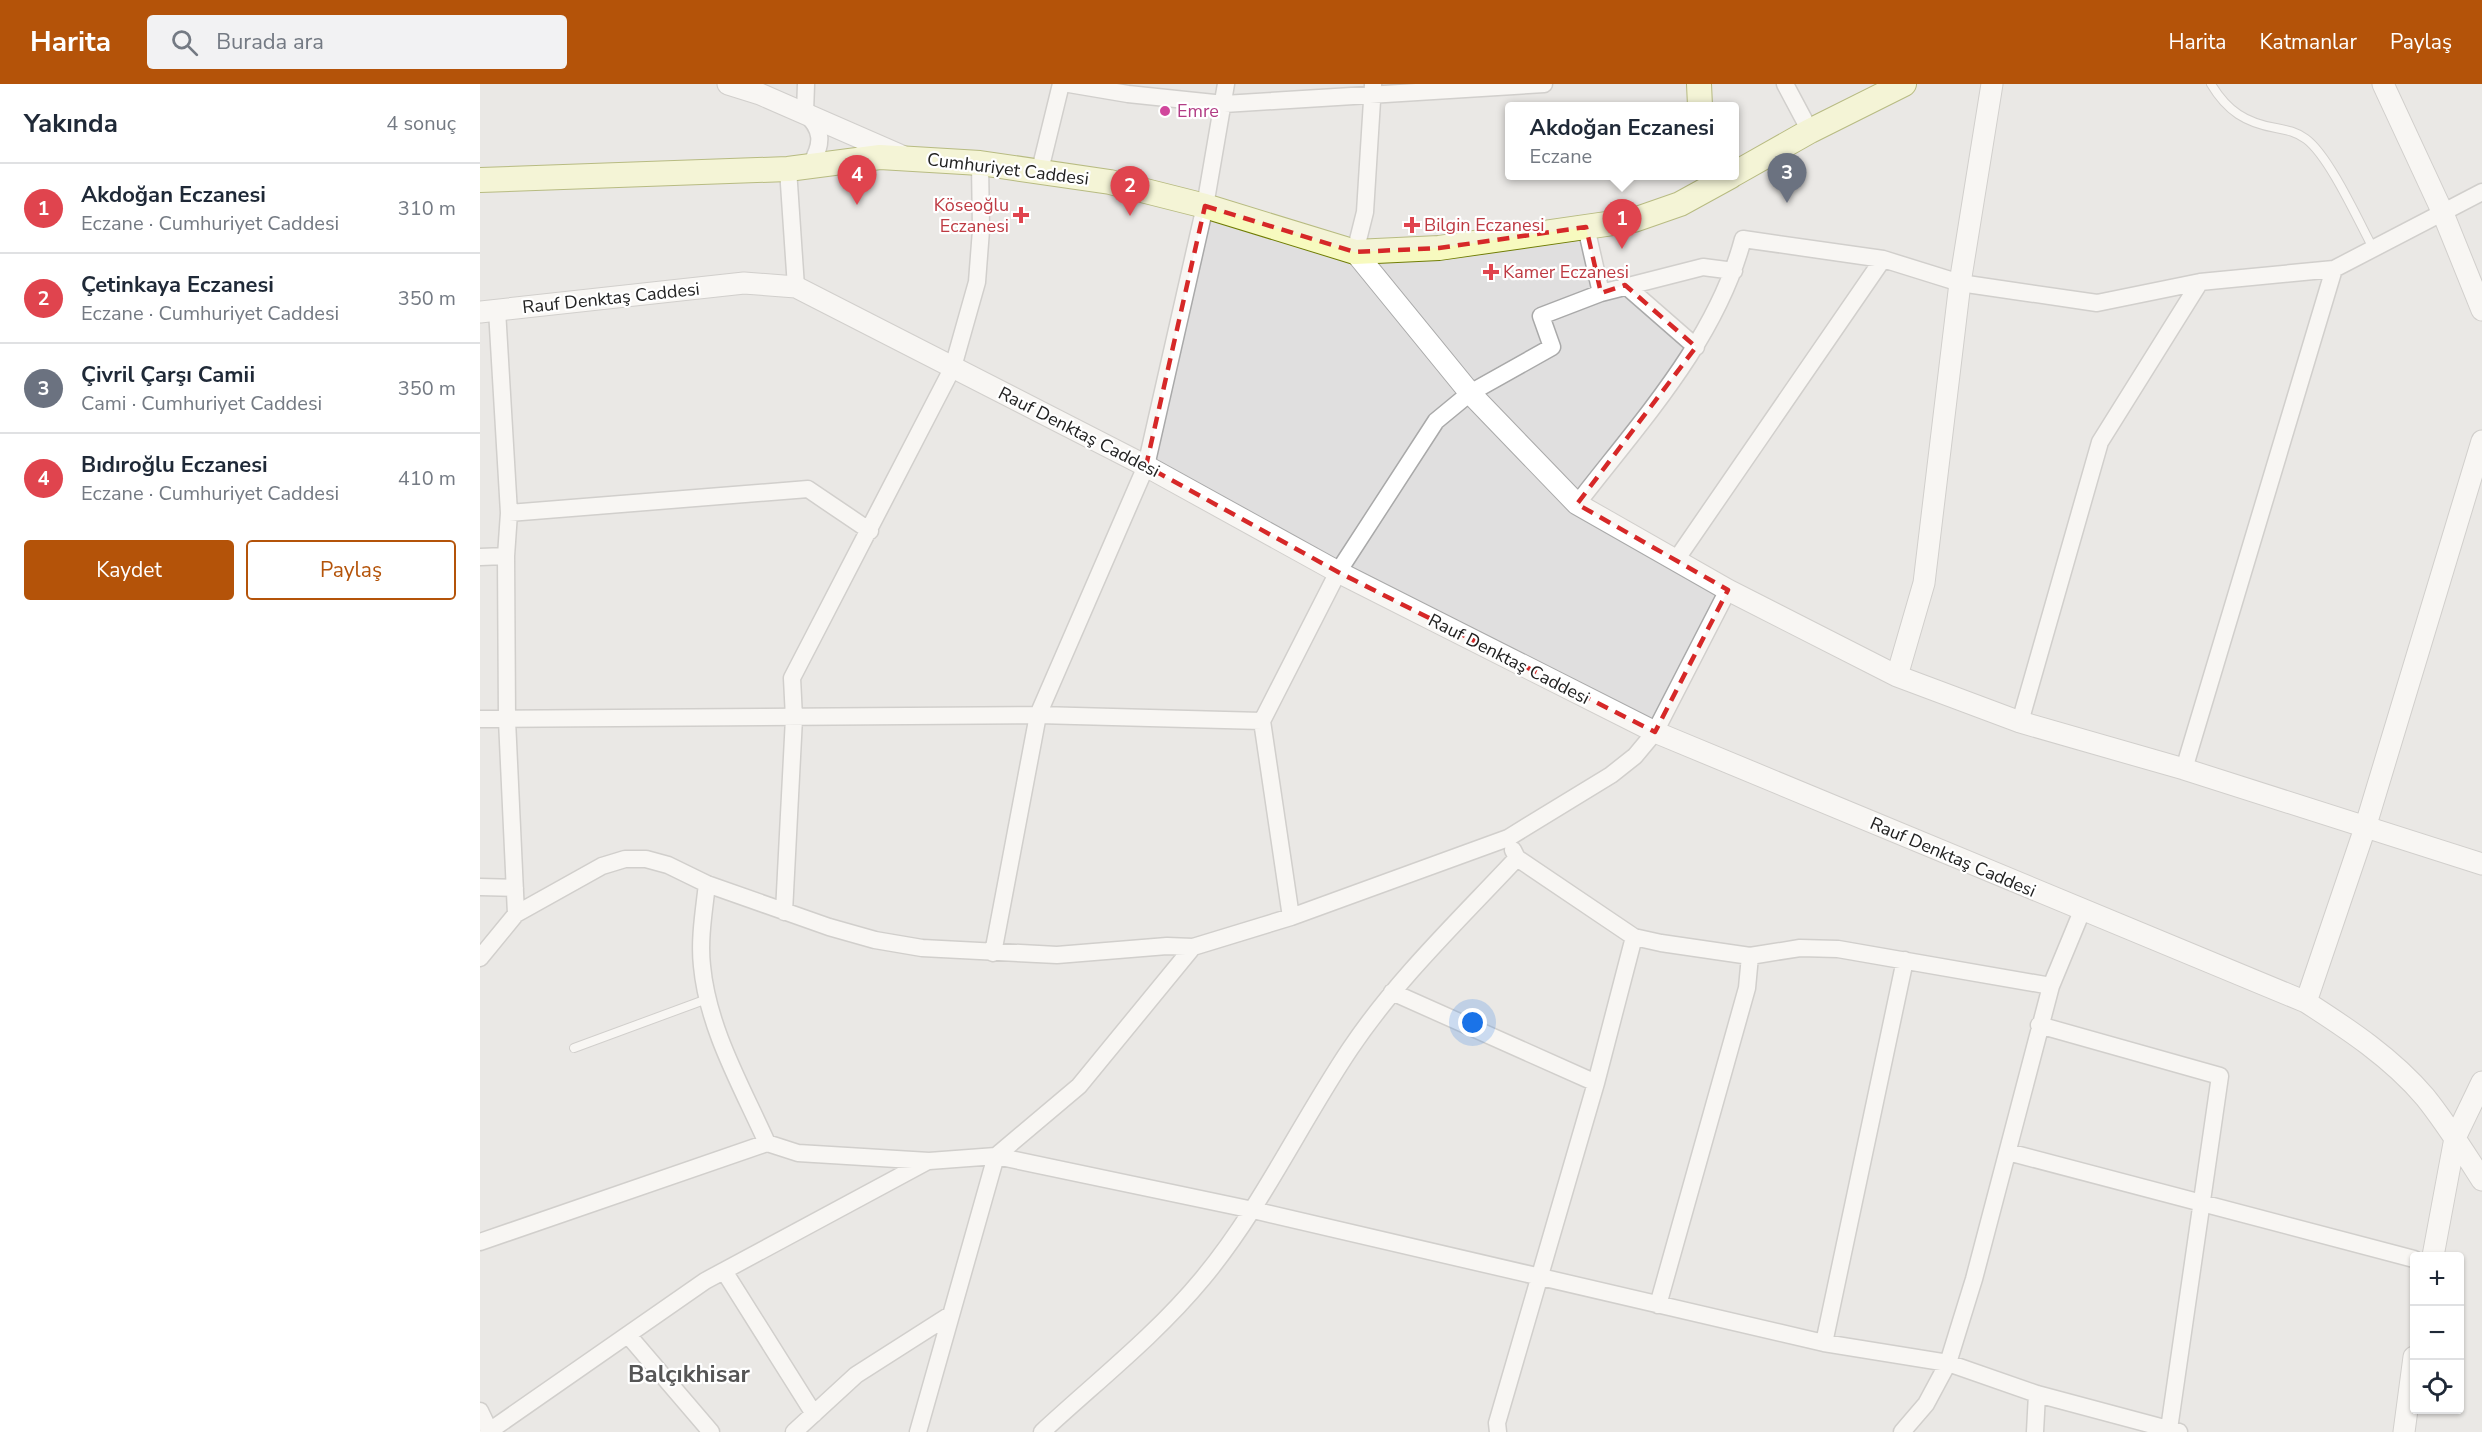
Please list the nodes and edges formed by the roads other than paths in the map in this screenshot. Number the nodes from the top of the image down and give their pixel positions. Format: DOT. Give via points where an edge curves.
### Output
graph roads {
  1 [pos="728,84"];
  2 [pos="806,84"];
  3 [pos="1061,84"];
  4 [pos="1069,84"];
  5 [pos="1226,84"];
  6 [pos="1545,84"];
  7 [pos="1699,84"];
  8 [pos="1785,84"];
  9 [pos="1903,84"];
  10 [pos="1992,84"];
  11 [pos="2211,84"];
  12 [pos="2383,84"];
  13 [pos="1372,89"];
  14 [pos="1700,102"];
  15 [pos="1224,104"];
  16 [pos="805,113"];
  17 [pos="1810,131"];
  18 [pos="907,158"];
  19 [pos="980,163"];
  20 [pos="799,166"];
  21 [pos="1040,170"];
  22 [pos="1739,172"];
  23 [pos="480,180"];
  24 [pos="1704,183"];
  25 [pos="2482,192"];
  26 [pos="1204,206"];
  27 [pos="2442,211"];
  28 [pos="1587,227"];
  29 [pos="2373,248"];
  30 [pos="1355,252"];
  31 [pos="1883,259"];
  32 [pos="2334,269"];
  33 [pos="1734,271"];
  34 [pos="2200,282"];
  35 [pos="1960,283"];
  36 [pos="1625,285"];
  37 [pos="796,287"];
  38 [pos="1601,293"];
  39 [pos="2482,310"];
  40 [pos="488,311"];
  41 [pos="1696,347"];
  42 [pos="953,367"];
  43 [pos="1470,393"];
  44 [pos="2482,441"];
  45 [pos="1146,466"];
  46 [pos="1577,504"];
  47 [pos="508,513"];
  48 [pos="870,531"];
  49 [pos="480,556"];
  50 [pos="506,556"];
  51 [pos="1676,560"];
  52 [pos="1338,572"];
  53 [pos="1728,590"];
  54 [pos="1897,676"];
  55 [pos="1038,715"];
  56 [pos="794,718"];
  57 [pos="480,719"];
  58 [pos="507,720"];
  59 [pos="1262,721"];
  60 [pos="2020,722"];
  61 [pos="1654,732"];
  62 [pos="2184,769"];
  63 [pos="2365,828"];
  64 [pos="1508,838"];
  65 [pos="1517,858"];
  66 [pos="2482,864"];
  67 [pos="707,884"];
  68 [pos="480,887"];
  69 [pos="515,888"];
  70 [pos="2082,911"];
  71 [pos="784,912"];
  72 [pos="516,914"];
  73 [pos="1291,917"];
  74 [pos="1634,936"];
  75 [pos="1192,946"];
  76 [pos="993,953"];
  77 [pos="1750,956"];
  78 [pos="480,958"];
  79 [pos="1905,960"];
  80 [pos="2051,986"];
  81 [pos="1392,992"];
  82 [pos="707,999"];
  83 [pos="2306,1002"];
  84 [pos="2039,1025"];
  85 [pos="574,1048"];
  86 [pos="2482,1082"];
  87 [pos="1596,1083"];
  88 [pos="2455,1138"];
  89 [pos="767,1143"];
  90 [pos="2008,1152"];
  91 [pos="996,1156"];
  92 [pos="929,1161"];
  93 [pos="2482,1180"];
  94 [pos="2201,1204"];
  95 [pos="1253,1209"];
  96 [pos="480,1242"];
  97 [pos="2434,1252"];
  98 [pos="2410,1258"];
  99 [pos="724,1271"];
  100 [pos="1539,1277"];
  101 [pos="1658,1305"];
  102 [pos="950,1315"];
  103 [pos="628,1335"];
  104 [pos="1824,1343"];
  105 [pos="2415,1360"];
  106 [pos="1948,1363"];
  107 [pos="2037,1394"];
  108 [pos="480,1411"];
  109 [pos="814,1414"];
  110 [pos="2174,1430"];
  111 [pos="489,1432"];
  112 [pos="711,1432"];
  113 [pos="794,1432"];
  114 [pos="918,1432"];
  115 [pos="1042,1432"];
  116 [pos="1498,1432"];
  117 [pos="1902,1432"];
  118 [pos="2035,1432"];
  119 [pos="2404,1432"];
  1 -- 16 [label="street"];
  2 -- 16 [label="street"];
  3 -- 21 [label="street"];
  4 -- 15 [label="street"];
  5 -- 15 [label="street"];
  6 -- 13 [label="street"];
  7 -- 14 [label="main road"];
  8 -- 17 [label="street"];
  9 -- 17 [label="main road, Cumhuriyet Caddesi"];
  10 -- 35 [label="street"];
  11 -- 29 [label="lane" via="2226,105 2243,119 2292,131 2314,146"];
  12 -- 27 [label="street"];
  13 -- 15 [label="street"];
  13 -- 30 [label="street" via="1365,212"];
  15 -- 26 [label="street"];
  16 -- 18 [label="street"];
  16 -- 20 [label="street" via="816,124 821,143"];
  17 -- 22 [label="main road, Cumhuriyet Caddesi"];
  18 -- 19 [label="main road, Cumhuriyet Caddesi"];
  18 -- 20 [label="main road, Cumhuriyet Caddesi"];
  19 -- 21 [label="main road, Cumhuriyet Caddesi"];
  19 -- 42 [label="street" via="981,230 976,282"];
  20 -- 23 [label="main road, Cumhuriyet Caddesi"];
  20 -- 37 [label="street"];
  21 -- 26 [label="main road, Cumhuriyet Caddesi" via="1110,182"];
  24 -- 28 [label="main road, Cumhuriyet Caddesi" via="1657,214"];
  25 -- 27 [label="street"];
  26 -- 30 [label="main road, Cumhuriyet Caddesi"];
  26 -- 45 [label="street"];
  27 -- 29 [label="street"];
  27 -- 39 [label="street"];
  28 -- 30 [label="main road, Cumhuriyet Caddesi" via="1439,248"];
  28 -- 38 [label="street"];
  29 -- 32 [label="street"];
  30 -- 43 [label="street"];
  31 -- 33 [label="street" via="1743,239"];
  31 -- 35 [label="street"];
  31 -- 51 [label="street"];
  32 -- 34 [label="street"];
  32 -- 62 [label="street"];
  33 -- 36 [label="street" via="1703,267"];
  33 -- 41 [label="street"];
  34 -- 35 [label="street" via="2097,303"];
  34 -- 60 [label="street" via="2100,442"];
  35 -- 54 [label="street" via="1924,583"];
  36 -- 38 [label="street"];
  36 -- 41 [label="street"];
  37 -- 40 [label="street, Rauf Denktaş Caddesi" via="744,284"];
  37 -- 42 [label="street, Rauf Denktaş Caddesi"];
  38 -- 43 [label="street" via="1541,316 1552,347"];
  40 -- 47 [label="street"];
  41 -- 46 [label="street"];
  42 -- 45 [label="street, Rauf Denktaş Caddesi"];
  42 -- 48 [label="street"];
  43 -- 46 [label="street"];
  43 -- 52 [label="street" via="1436,421"];
  44 -- 63 [label="street"];
  45 -- 52 [label="street, Rauf Denktaş Caddesi"];
  45 -- 55 [label="street"];
  46 -- 51 [label="street"];
  47 -- 48 [label="street" via="808,489"];
  47 -- 50 [label="street"];
  48 -- 56 [label="street" via="792,678"];
  49 -- 50 [label="street"];
  50 -- 58 [label="street"];
  51 -- 53 [label="street"];
  52 -- 59 [label="street"];
  52 -- 61 [label="street, Rauf Denktaş Caddesi"];
  53 -- 54 [label="street"];
  53 -- 61 [label="street"];
  54 -- 60 [label="street"];
  55 -- 56 [label="street"];
  55 -- 59 [label="street"];
  55 -- 76 [label="street"];
  56 -- 58 [label="street"];
  56 -- 71 [label="street"];
  57 -- 58 [label="street"];
  58 -- 69 [label="street"];
  59 -- 73 [label="street"];
  60 -- 62 [label="street"];
  61 -- 64 [label="street" via="1635,756 1611,776"];
  61 -- 70 [label="street, Rauf Denktaş Caddesi"];
  62 -- 63 [label="street"];
  63 -- 66 [label="street"];
  63 -- 83 [label="street"];
  64 -- 65 [label="street"];
  64 -- 73 [label="street"];
  65 -- 74 [label="street"];
  65 -- 81 [label="street"];
  67 -- 71 [label="street"];
  67 -- 72 [label="street" via="668,865 625,859 602,866"];
  67 -- 82 [label="street" via="701,944"];
  68 -- 69 [label="street"];
  69 -- 72 [label="street"];
  70 -- 80 [label="street"];
  70 -- 83 [label="street, Rauf Denktaş Caddesi"];
  71 -- 76 [label="street" via="875,939 922,948"];
  72 -- 78 [label="street"];
  73 -- 75 [label="street"];
  74 -- 77 [label="street"];
  74 -- 87 [label="street"];
  75 -- 76 [label="street" via="1057,955"];
  75 -- 91 [label="street" via="1078,1086"];
  77 -- 79 [label="street" via="1817,948"];
  77 -- 101 [label="street" via="1747,988"];
  79 -- 80 [label="street"];
  79 -- 104 [label="street"];
  80 -- 84 [label="street"];
  81 -- 87 [label="street"];
  81 -- 95 [label="street" via="1329,1082"];
  82 -- 85 [label="lane"];
  82 -- 89 [label="street"];
  83 -- 88 [label="street, Rauf Denktaş Caddesi" via="2397,1068"];
  84 -- 90 [label="street"];
  84 -- 94 [label="street" via="2220,1076"];
  86 -- 88 [label="street"];
  87 -- 100 [label="street"];
  88 -- 93 [label="street, Rauf Denktaş Caddesi"];
  88 -- 97 [label="street"];
  89 -- 92 [label="street" via="798,1153"];
  89 -- 96 [label="street"];
  90 -- 94 [label="street"];
  90 -- 106 [label="street"];
  91 -- 92 [label="street"];
  91 -- 95 [label="street"];
  91 -- 102 [label="street"];
  92 -- 99 [label="street"];
  94 -- 98 [label="street"];
  94 -- 110 [label="street"];
  95 -- 100 [label="street"];
  95 -- 115 [label="street" via="1202,1279 1168,1315"];
  99 -- 103 [label="street"];
  99 -- 109 [label="street"];
  100 -- 101 [label="street"];
  100 -- 116 [label="street" via="1497,1423"];
  101 -- 104 [label="street"];
  102 -- 109 [label="street" via="856,1375"];
  102 -- 114 [label="street"];
  103 -- 111 [label="street"];
  103 -- 112 [label="street"];
  104 -- 106 [label="street"];
  105 -- 119 [label="street"];
  106 -- 107 [label="street"];
  106 -- 117 [label="street" via="1926,1404"];
  107 -- 110 [label="street"];
  107 -- 118 [label="street"];
  108 -- 111 [label="street"];
  109 -- 113 [label="street"];
}
